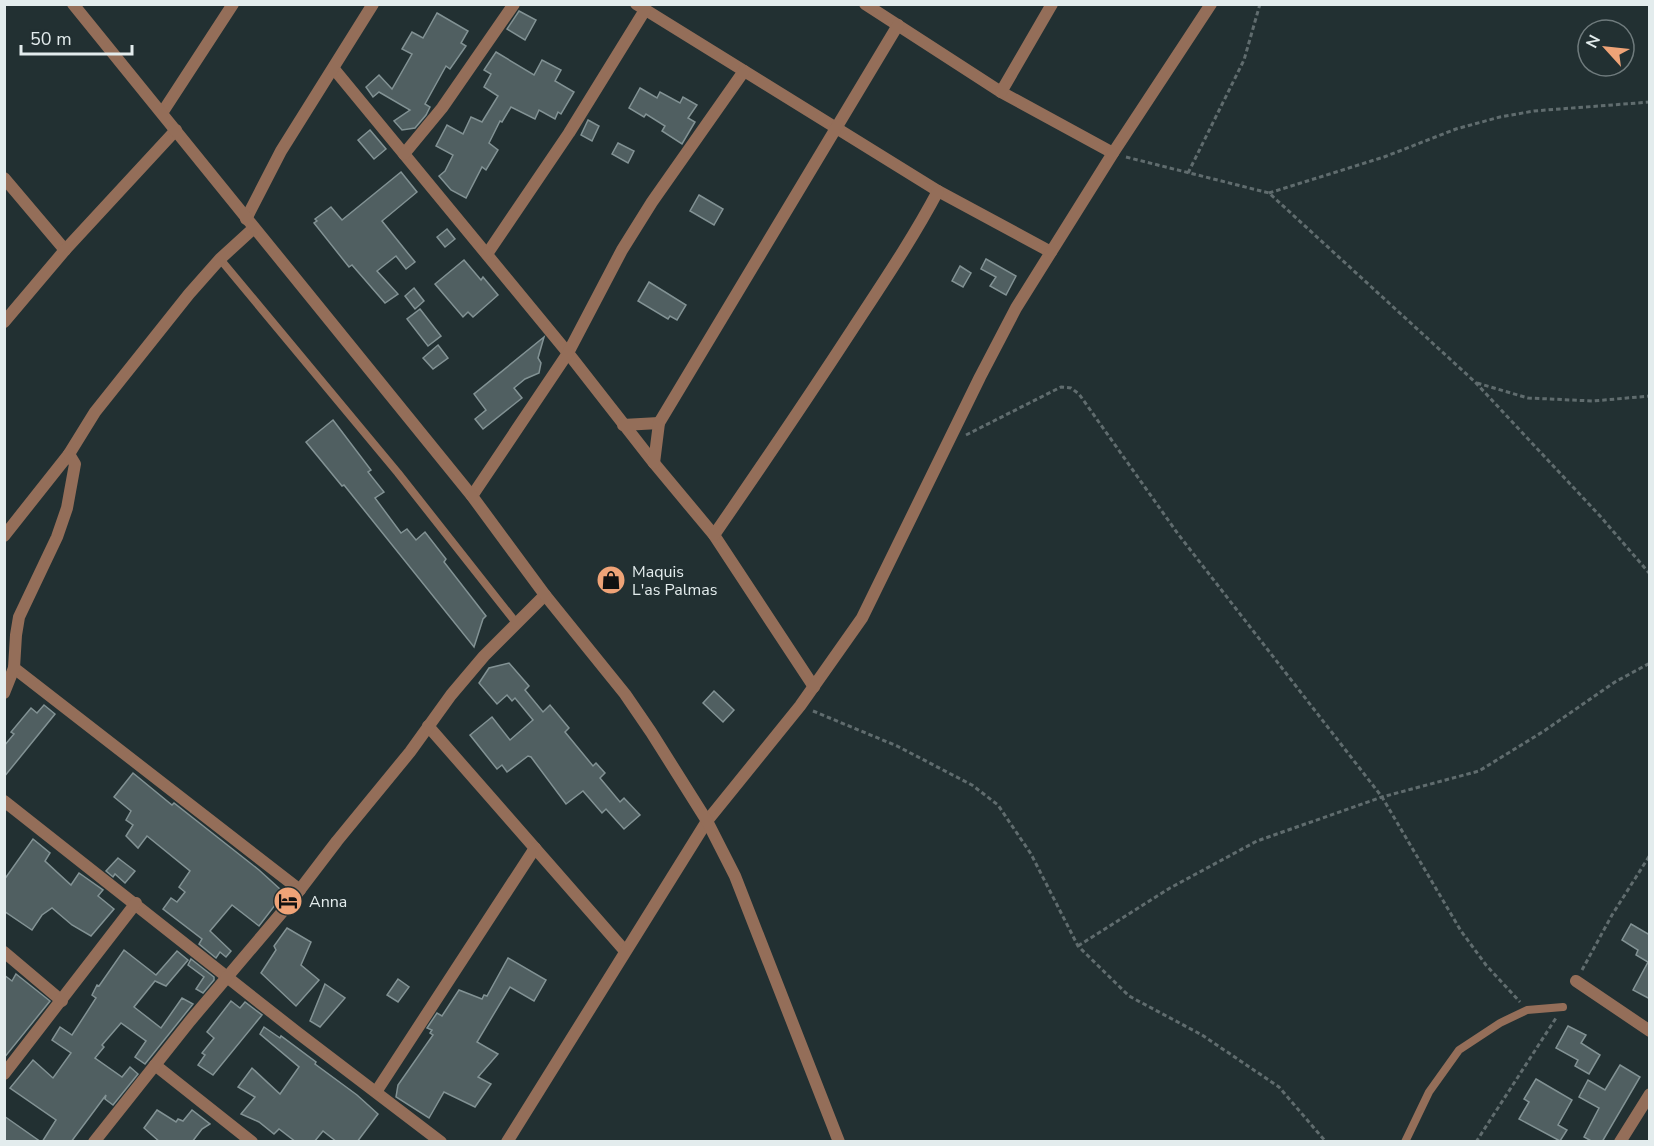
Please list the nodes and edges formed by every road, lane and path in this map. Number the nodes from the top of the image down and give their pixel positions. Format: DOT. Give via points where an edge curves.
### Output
graph roads {
  1 [pos="73,4"];
  2 [pos="233,4"];
  3 [pos="373,4"];
  4 [pos="514,4"];
  5 [pos="866,4"];
  6 [pos="1052,4"];
  7 [pos="1211,4"];
  8 [pos="1260,4"];
  9 [pos="641,7"];
  10 [pos="898,25"];
  11 [pos="334,69"];
  12 [pos="744,71"];
  13 [pos="1001,92"];
  14 [pos="1650,102"];
  15 [pos="162,113"];
  16 [pos="837,128"];
  17 [pos="176,130"];
  18 [pos="1113,153"];
  19 [pos="404,154"];
  20 [pos="1188,173"];
  21 [pos="4,178"];
  22 [pos="938,191"];
  23 [pos="1269,193"];
  24 [pos="250,224"];
  25 [pos="65,250"];
  26 [pos="1051,252"];
  27 [pos="487,255"];
  28 [pos="220,259"];
  29 [pos="4,322"];
  30 [pos="568,353"];
  31 [pos="1475,382"];
  32 [pos="1650,396"];
  33 [pos="659,423"];
  34 [pos="623,425"];
  35 [pos="948,445"];
  36 [pos="69,453"];
  37 [pos="654,464"];
  38 [pos="472,496"];
  39 [pos="714,535"];
  40 [pos="4,536"];
  41 [pos="1650,574"];
  42 [pos="545,595"];
  43 [pos="517,624"];
  44 [pos="1650,663"];
  45 [pos="14,668"];
  46 [pos="814,687"];
  47 [pos="4,693"];
  48 [pos="800,706"];
  49 [pos="428,726"];
  50 [pos="1382,797"];
  51 [pos="4,801"];
  52 [pos="707,821"];
  53 [pos="535,848"];
  54 [pos="300,890"];
  55 [pos="136,903"];
  56 [pos="1078,946"];
  57 [pos="625,951"];
  58 [pos="4,952"];
  59 [pos="228,977"];
  60 [pos="1576,981"];
  61 [pos="62,1001"];
  62 [pos="1563,1007"];
  63 [pos="1527,1010"];
  64 [pos="1650,1031"];
  65 [pos="155,1065"];
  66 [pos="4,1074"];
  67 [pos="376,1092"];
  68 [pos="1650,1094"];
  69 [pos="94,1142"];
  70 [pos="252,1142"];
  71 [pos="441,1142"];
  72 [pos="507,1142"];
  73 [pos="839,1142"];
  74 [pos="1326,1142"];
  75 [pos="1405,1142"];
  76 [pos="1620,1142"];
  1 -- 15 [label="street"];
  2 -- 15 [label="street"];
  3 -- 11 [label="street"];
  4 -- 19 [label="street" via="442,108"];
  5 -- 10 [label="street"];
  6 -- 13 [label="street"];
  7 -- 18 [label="street"];
  8 -- 20 [label="path" via="1244,60"];
  9 -- 12 [label="street"];
  9 -- 27 [label="street" via="569,133"];
  10 -- 13 [label="street"];
  10 -- 16 [label="street"];
  11 -- 19 [label="street"];
  11 -- 24 [label="street" via="281,151"];
  12 -- 16 [label="street"];
  12 -- 30 [label="street" via="622,250"];
  13 -- 18 [label="street"];
  14 -- 23 [label="path" via="1500,117"];
  15 -- 17 [label="street"];
  16 -- 22 [label="street"];
  16 -- 33 [label="street"];
  17 -- 24 [label="street"];
  17 -- 25 [label="street"];
  18 -- 20 [label="path"];
  18 -- 26 [label="street"];
  19 -- 27 [label="street"];
  20 -- 23 [label="path"];
  21 -- 25 [label="street"];
  22 -- 26 [label="street"];
  22 -- 39 [label="street" via="919,228"];
  23 -- 31 [label="path"];
  24 -- 28 [label="street"];
  24 -- 38 [label="street"];
  25 -- 29 [label="street"];
  26 -- 35 [label="street" via="1016,308"];
  27 -- 30 [label="street"];
  28 -- 36 [label="street" via="95,412"];
  28 -- 43 [label="lane" via="398,473"];
  30 -- 34 [label="street"];
  30 -- 38 [label="street"];
  31 -- 32 [label="path" via="1528,398 1593,401"];
  31 -- 41 [label="path"];
  33 -- 34 [label="street"];
  33 -- 37 [label="street"];
  34 -- 37 [label="street"];
  35 -- 46 [label="street" via="862,618"];
  35 -- 50 [label="path" via="1061,387 1079,394 1178,534"];
  36 -- 40 [label="street"];
  36 -- 45 [label="street" via="75,464 67,508 20,617"];
  37 -- 39 [label="street"];
  38 -- 42 [label="street"];
  39 -- 46 [label="street"];
  42 -- 43 [label="street"];
  42 -- 52 [label="street" via="625,694"];
  43 -- 49 [label="street" via="451,694"];
  44 -- 50 [label="path" via="1479,771"];
  45 -- 47 [label="street"];
  45 -- 54 [label="street"];
  46 -- 48 [label="street"];
  48 -- 52 [label="street"];
  48 -- 56 [label="path" via="897,746 972,785 998,805 1031,854"];
  49 -- 53 [label="street"];
  49 -- 54 [label="street"];
  50 -- 56 [label="path" via="1257,841 1170,888"];
  50 -- 63 [label="path" via="1461,931"];
  51 -- 55 [label="street"];
  52 -- 57 [label="street"];
  52 -- 73 [label="street" via="735,876"];
  53 -- 57 [label="street"];
  53 -- 67 [label="street"];
  54 -- 59 [label="street"];
  55 -- 59 [label="street"];
  55 -- 61 [label="street"];
  56 -- 74 [label="path" via="1129,996 1202,1035 1279,1087"];
  57 -- 72 [label="street"];
  58 -- 61 [label="street"];
  59 -- 65 [label="street"];
  59 -- 67 [label="street"];
  60 -- 64 [label="street"];
  61 -- 66 [label="street"];
  62 -- 63 [label="lane"];
  63 -- 75 [label="lane" via="1459,1050 1429,1092"];
  65 -- 69 [label="street"];
  65 -- 70 [label="street"];
  67 -- 71 [label="street"];
  68 -- 76 [label="street"];
}
